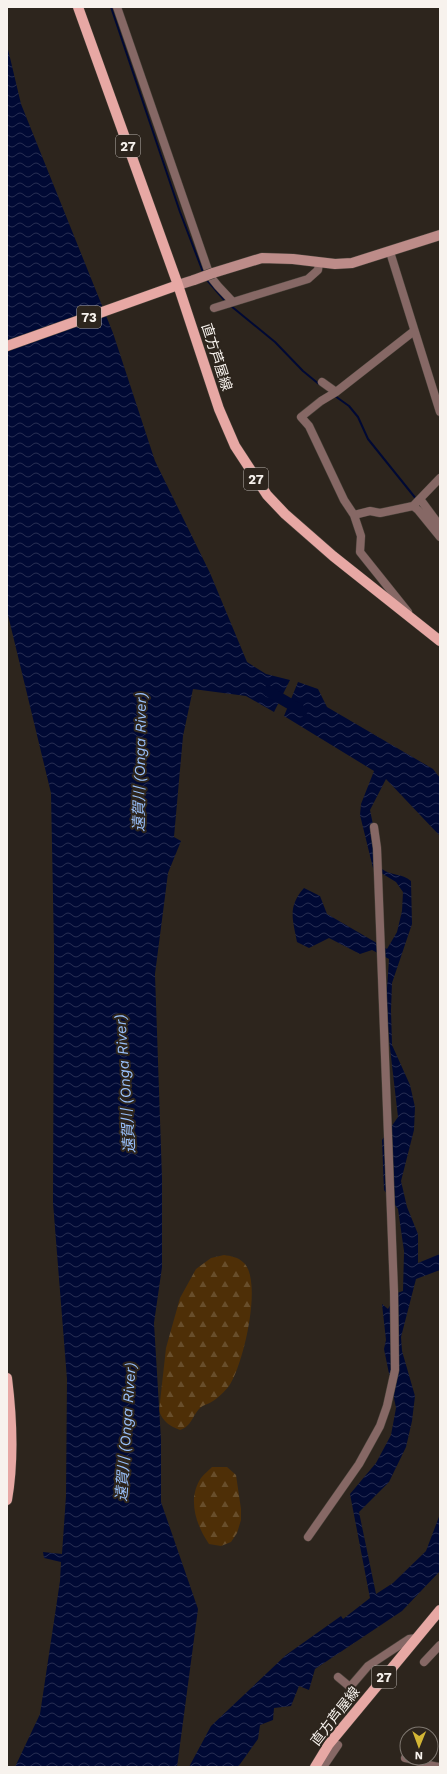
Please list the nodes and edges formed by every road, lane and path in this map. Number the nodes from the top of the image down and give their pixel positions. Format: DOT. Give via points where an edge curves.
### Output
graph roads {
  1 [pos="78,7"];
  2 [pos="117,7"];
  3 [pos="440,235"];
  4 [pos="390,252"];
  5 [pos="319,263"];
  6 [pos="175,286"];
  7 [pos="234,302"];
  8 [pos="214,308"];
  9 [pos="414,331"];
  10 [pos="7,346"];
  11 [pos="322,382"];
  12 [pos="334,394"];
  13 [pos="440,412"];
  14 [pos="440,478"];
  15 [pos="417,502"];
  16 [pos="354,515"];
  17 [pos="440,526"];
  18 [pos="440,537"];
  19 [pos="413,618"];
  20 [pos="440,641"];
  21 [pos="374,827"];
  22 [pos="7,1378"];
  23 [pos="8,1467"];
  24 [pos="7,1500"];
  25 [pos="308,1538"];
  26 [pos="440,1610"];
  27 [pos="417,1638"];
  28 [pos="440,1645"];
  29 [pos="424,1662"];
  30 [pos="338,1676"];
  31 [pos="338,1745"];
  32 [pos="315,1767"];
  33 [pos="323,1767"];
  1 -- 6 [label="main road, 直方芦屋線 / 27"];
  2 -- 7 [label="street" via="210,276"];
  3 -- 4 [label="street"];
  4 -- 5 [label="street" via="352,263"];
  4 -- 9 [label="street"];
  5 -- 6 [label="street, bridge" via="262,258"];
  5 -- 7 [label="street" via="318,270 308,279"];
  6 -- 10 [label="main road, 73"];
  6 -- 19 [label="main road, 直方芦屋線 / 27" via="234,446 267,495 285,514 369,585"];
  7 -- 8 [label="street"];
  9 -- 12 [label="street"];
  9 -- 13 [label="street"];
  11 -- 12 [label="street"];
  12 -- 16 [label="street" via="321,400 301,417 309,426 344,500"];
  14 -- 15 [label="street"];
  15 -- 16 [label="street" via="380,513 370,511"];
  15 -- 17 [label="street"];
  15 -- 18 [label="street"];
  16 -- 19 [label="street" via="361,536 360,552"];
  19 -- 20 [label="main road, 直方芦屋線 / 27"];
  21 -- 25 [label="street" via="377,848 394,1292 394,1370 380,1426 359,1464"];
  22 -- 23 [label="main road" via="11,1410"];
  23 -- 24 [label="main road"];
  26 -- 27 [label="main road, 直方芦屋線 / 27"];
  27 -- 30 [label="street" via="409,1639 368,1666 350,1687"];
  27 -- 32 [label="main road, 直方芦屋線 / 27" via="329,1744"];
  28 -- 29 [label="street"];
  31 -- 33 [label="street"];
}
